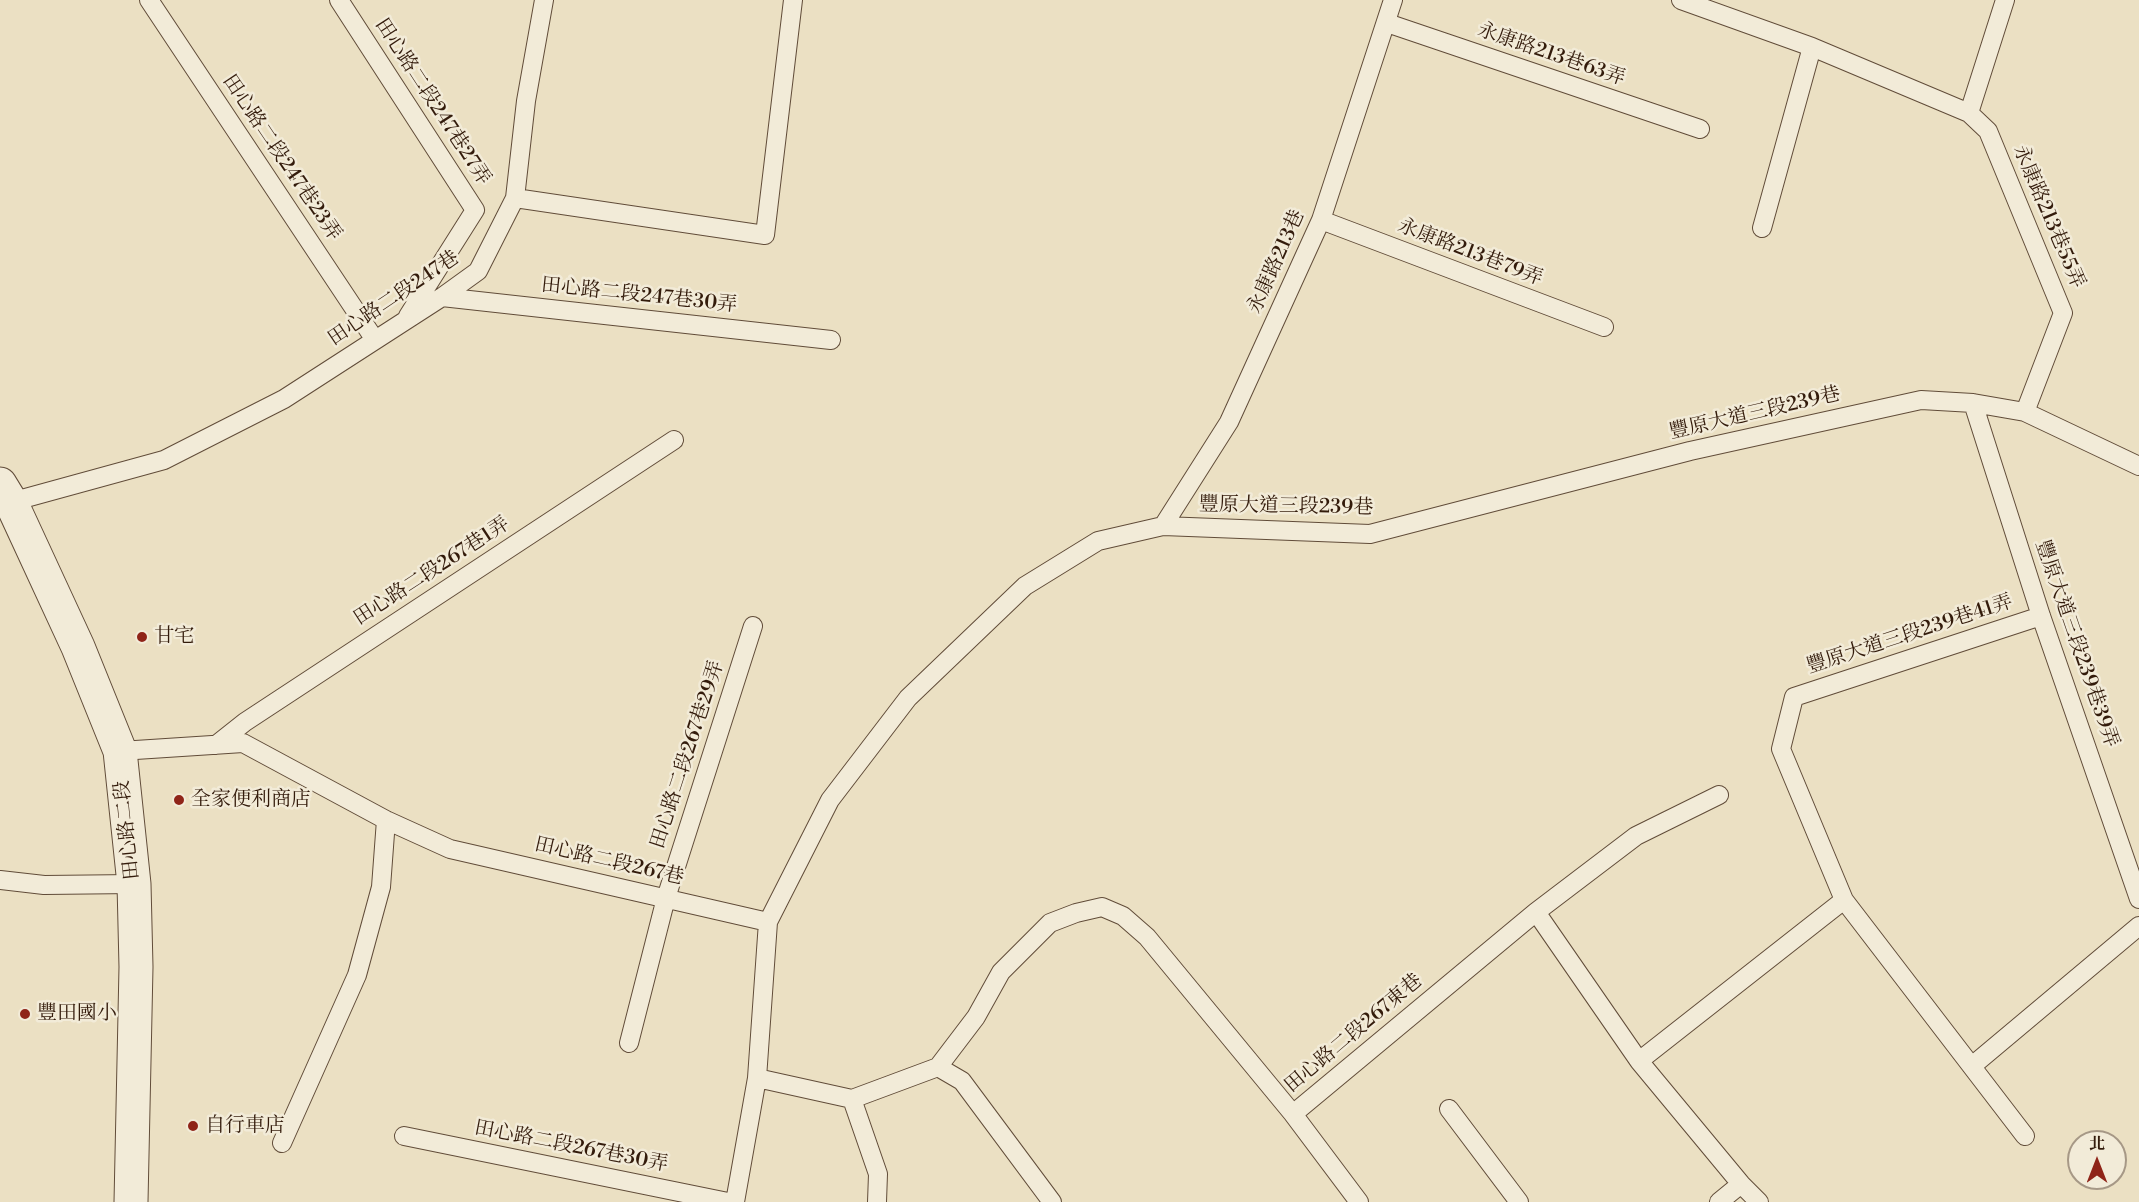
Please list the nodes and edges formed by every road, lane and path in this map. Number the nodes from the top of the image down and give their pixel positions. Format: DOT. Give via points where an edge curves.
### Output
graph roads {
  1 [pos="149,0"];
  2 [pos="339,0"];
  3 [pos="544,0"];
  4 [pos="792,0"];
  5 [pos="1393,0"];
  6 [pos="1681,0"];
  7 [pos="2005,0"];
  8 [pos="1388,23"];
  9 [pos="1812,47"];
  10 [pos="1969,113"];
  11 [pos="1700,129"];
  12 [pos="515,198"];
  13 [pos="1322,220"];
  14 [pos="1762,228"];
  15 [pos="442,297"];
  16 [pos="405,321"];
  17 [pos="1604,327"];
  18 [pos="375,340"];
  19 [pos="831,340"];
  20 [pos="1973,403"];
  21 [pos="2025,412"];
  22 [pos="674,440"];
  23 [pos="2139,466"];
  24 [pos="4,496"];
  25 [pos="1163,526"];
  26 [pos="2041,616"];
  27 [pos="753,626"];
  28 [pos="216,745"];
  29 [pos="120,751"];
  30 [pos="1719,795"];
  31 [pos="386,820"];
  32 [pos="0,880"];
  33 [pos="134,884"];
  34 [pos="666,898"];
  35 [pos="2139,899"];
  36 [pos="1844,900"];
  37 [pos="1536,912"];
  38 [pos="768,922"];
  39 [pos="2139,926"];
  40 [pos="629,1043"];
  41 [pos="1640,1060"];
  42 [pos="1972,1066"];
  43 [pos="938,1067"];
  44 [pos="757,1078"];
  45 [pos="852,1099"];
  46 [pos="1449,1109"];
  47 [pos="1293,1114"];
  48 [pos="404,1136"];
  49 [pos="2025,1136"];
  50 [pos="282,1143"];
  51 [pos="1741,1184"];
  52 [pos="131,1202"];
  53 [pos="728,1202"];
  54 [pos="735,1202"];
  55 [pos="877,1202"];
  56 [pos="1052,1202"];
  57 [pos="1359,1202"];
  58 [pos="1519,1202"];
  59 [pos="1719,1202"];
  60 [pos="1759,1202"];
  1 -- 18 [label="lane, 田心路二段247巷23弄"];
  2 -- 16 [label="lane, 田心路二段247巷27弄" via="475,210"];
  3 -- 12 [label="lane" via="526,101"];
  4 -- 12 [label="lane" via="765,235"];
  5 -- 8 [label="lane, 永康路213巷"];
  6 -- 9 [label="lane, 永康路213巷55弄"];
  7 -- 10 [label="lane"];
  8 -- 11 [label="lane, 永康路213巷63弄"];
  8 -- 13 [label="lane, 永康路213巷"];
  9 -- 10 [label="lane, 永康路213巷55弄"];
  9 -- 14 [label="lane"];
  10 -- 21 [label="lane, 永康路213巷55弄" via="1988,131 2063,313"];
  12 -- 15 [label="lane, 田心路二段247巷" via="478,271"];
  13 -- 17 [label="lane, 永康路213巷79弄"];
  13 -- 25 [label="lane, 永康路213巷" via="1229,422"];
  15 -- 16 [label="lane, 田心路二段247巷"];
  15 -- 19 [label="lane, 田心路二段247巷30弄"];
  16 -- 18 [label="lane, 田心路二段247巷"];
  18 -- 24 [label="lane, 田心路二段247巷" via="284,399 164,460"];
  20 -- 21 [label="lane, 豐原大道三段239巷"];
  20 -- 25 [label="lane, 豐原大道三段239巷" via="1921,400 1690,451 1370,534"];
  20 -- 26 [label="lane, 豐原大道三段239巷39弄"];
  21 -- 23 [label="lane, 豐原大道三段239巷"];
  22 -- 28 [label="lane, 田心路二段267巷1弄" via="255,715"];
  24 -- 29 [label="street, 田心路二段" via="78,647"];
  25 -- 38 [label="lane, 豐原大道三段239巷" via="1098,541 1025,586 908,698 830,800"];
  26 -- 35 [label="lane, 豐原大道三段239巷39弄"];
  26 -- 36 [label="lane, 豐原大道三段239巷41弄" via="1794,697 1781,748"];
  27 -- 34 [label="lane, 田心路二段267巷29弄"];
  28 -- 29 [label="lane, 田心路二段267巷"];
  28 -- 31 [label="lane, 田心路二段267巷" via="243,743"];
  29 -- 33 [label="street, 田心路二段"];
  30 -- 37 [label="lane, 田心路二段267東巷" via="1636,836"];
  31 -- 34 [label="lane, 田心路二段267巷" via="450,849"];
  31 -- 50 [label="lane" via="381,887 357,975"];
  32 -- 33 [label="lane" via="44,885"];
  33 -- 52 [label="street, 田心路二段"];
  34 -- 38 [label="lane, 田心路二段267巷"];
  34 -- 40 [label="lane, 田心路二段267巷29弄"];
  36 -- 41 [label="lane"];
  36 -- 42 [label="lane, 豐原大道三段239巷41弄"];
  37 -- 41 [label="lane"];
  37 -- 47 [label="lane, 田心路二段267東巷"];
  38 -- 44 [label="lane"];
  39 -- 42 [label="lane"];
  41 -- 51 [label="lane"];
  42 -- 49 [label="lane, 豐原大道三段239巷41弄"];
  43 -- 45 [label="lane"];
  43 -- 47 [label="lane, 田心路二段267東巷" via="976,1017 1001,972 1050,923 1102,907 1123,916 1147,937"];
  43 -- 56 [label="lane" via="962,1081"];
  44 -- 45 [label="lane"];
  44 -- 54 [label="lane"];
  45 -- 55 [label="lane" via="878,1174"];
  46 -- 58 [label="lane"];
  47 -- 57 [label="lane"];
  48 -- 53 [label="lane, 田心路二段267巷30弄"];
  51 -- 59 [label="lane"];
  51 -- 60 [label="lane"];
}
